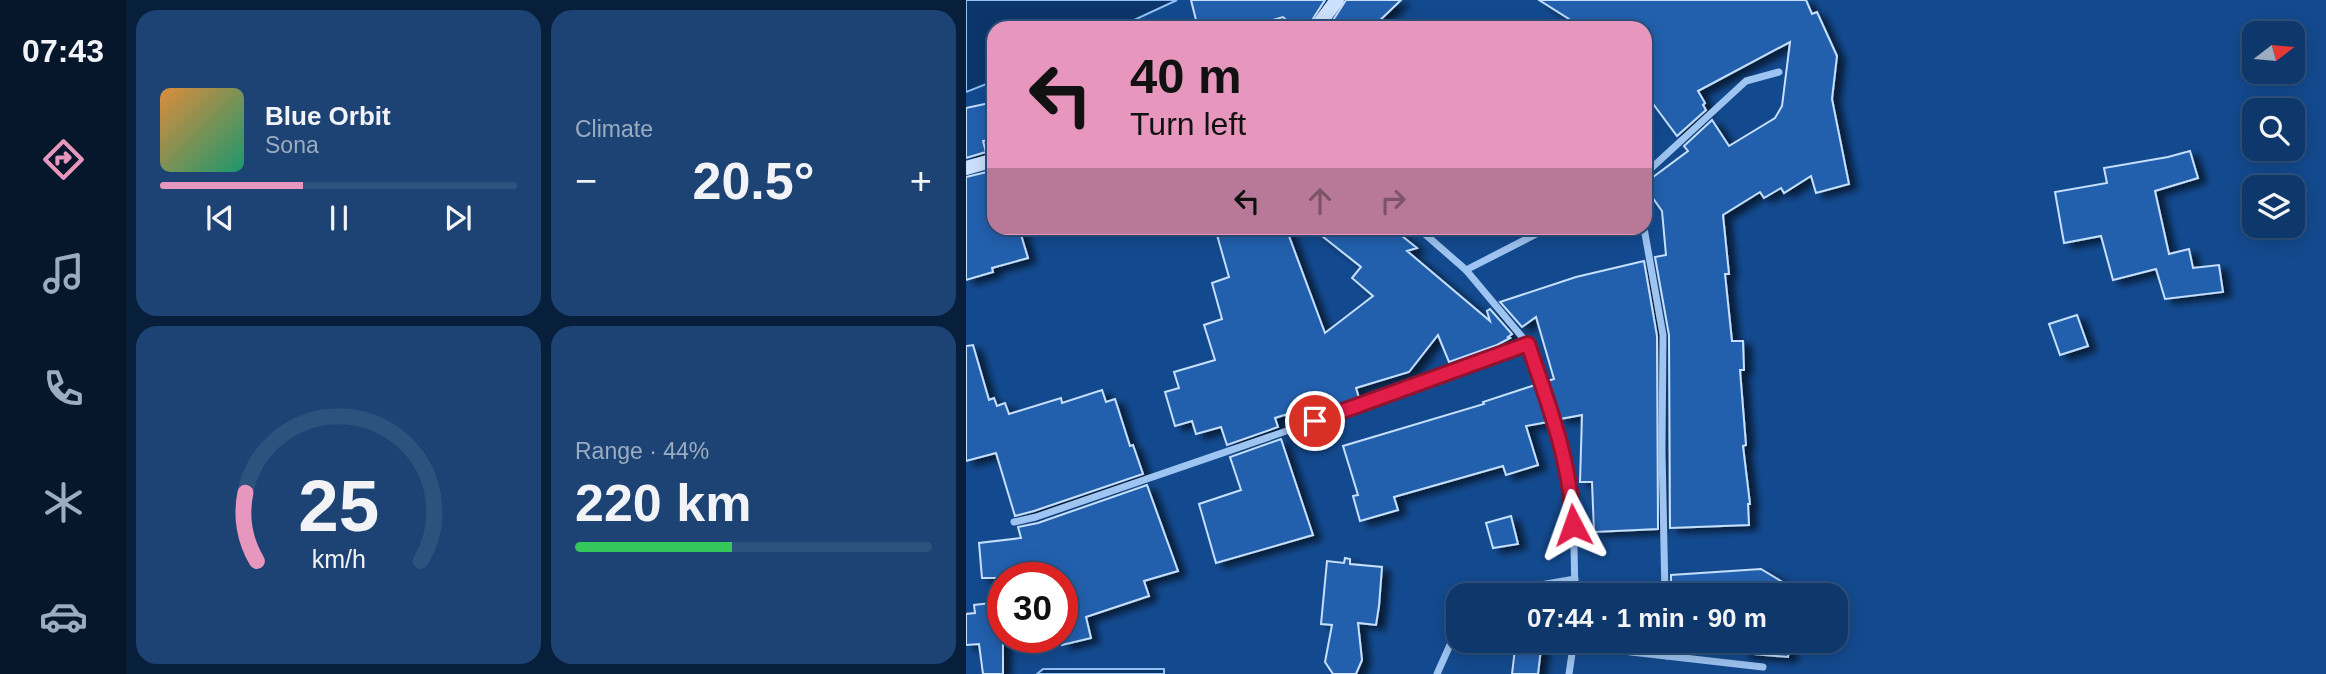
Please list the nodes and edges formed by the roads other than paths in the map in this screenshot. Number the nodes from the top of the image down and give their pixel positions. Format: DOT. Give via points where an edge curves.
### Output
graph roads {
  1 [pos="1337,0"];
  2 [pos="1321,21"];
  3 [pos="1779,72"];
  4 [pos="987,162"];
  5 [pos="966,168"];
  6 [pos="1652,168"];
  7 [pos="1426,235"];
  8 [pos="1534,235"];
  9 [pos="1645,235"];
  10 [pos="1466,270"];
  11 [pos="1528,344"];
  12 [pos="1014,522"];
  13 [pos="1575,579"];
  14 [pos="1552,583"];
  15 [pos="1575,583"];
  16 [pos="1665,583"];
  17 [pos="1446,653"];
  18 [pos="1572,653"];
  19 [pos="1640,653"];
  20 [pos="1667,653"];
  21 [pos="1667,656"];
  22 [pos="1763,667"];
  23 [pos="1437,674"];
  24 [pos="1569,674"];
  1 -- 2 [label="main road"];
  3 -- 6 [label="street" via="1746,81"];
  4 -- 5 [label="main road"];
  7 -- 10 [label="street"];
  8 -- 10 [label="street"];
  9 -- 16 [label="street" via="1662,334"];
  10 -- 11 [label="street"];
  11 -- 12 [label="street"];
  11 -- 13 [label="street" via="1559,436 1573,498"];
  13 -- 14 [label="street"];
  13 -- 15 [label="street"];
  17 -- 23 [label="street"];
  18 -- 24 [label="street"];
  19 -- 21 [label="street"];
  20 -- 21 [label="street"];
  21 -- 22 [label="street"];
}
